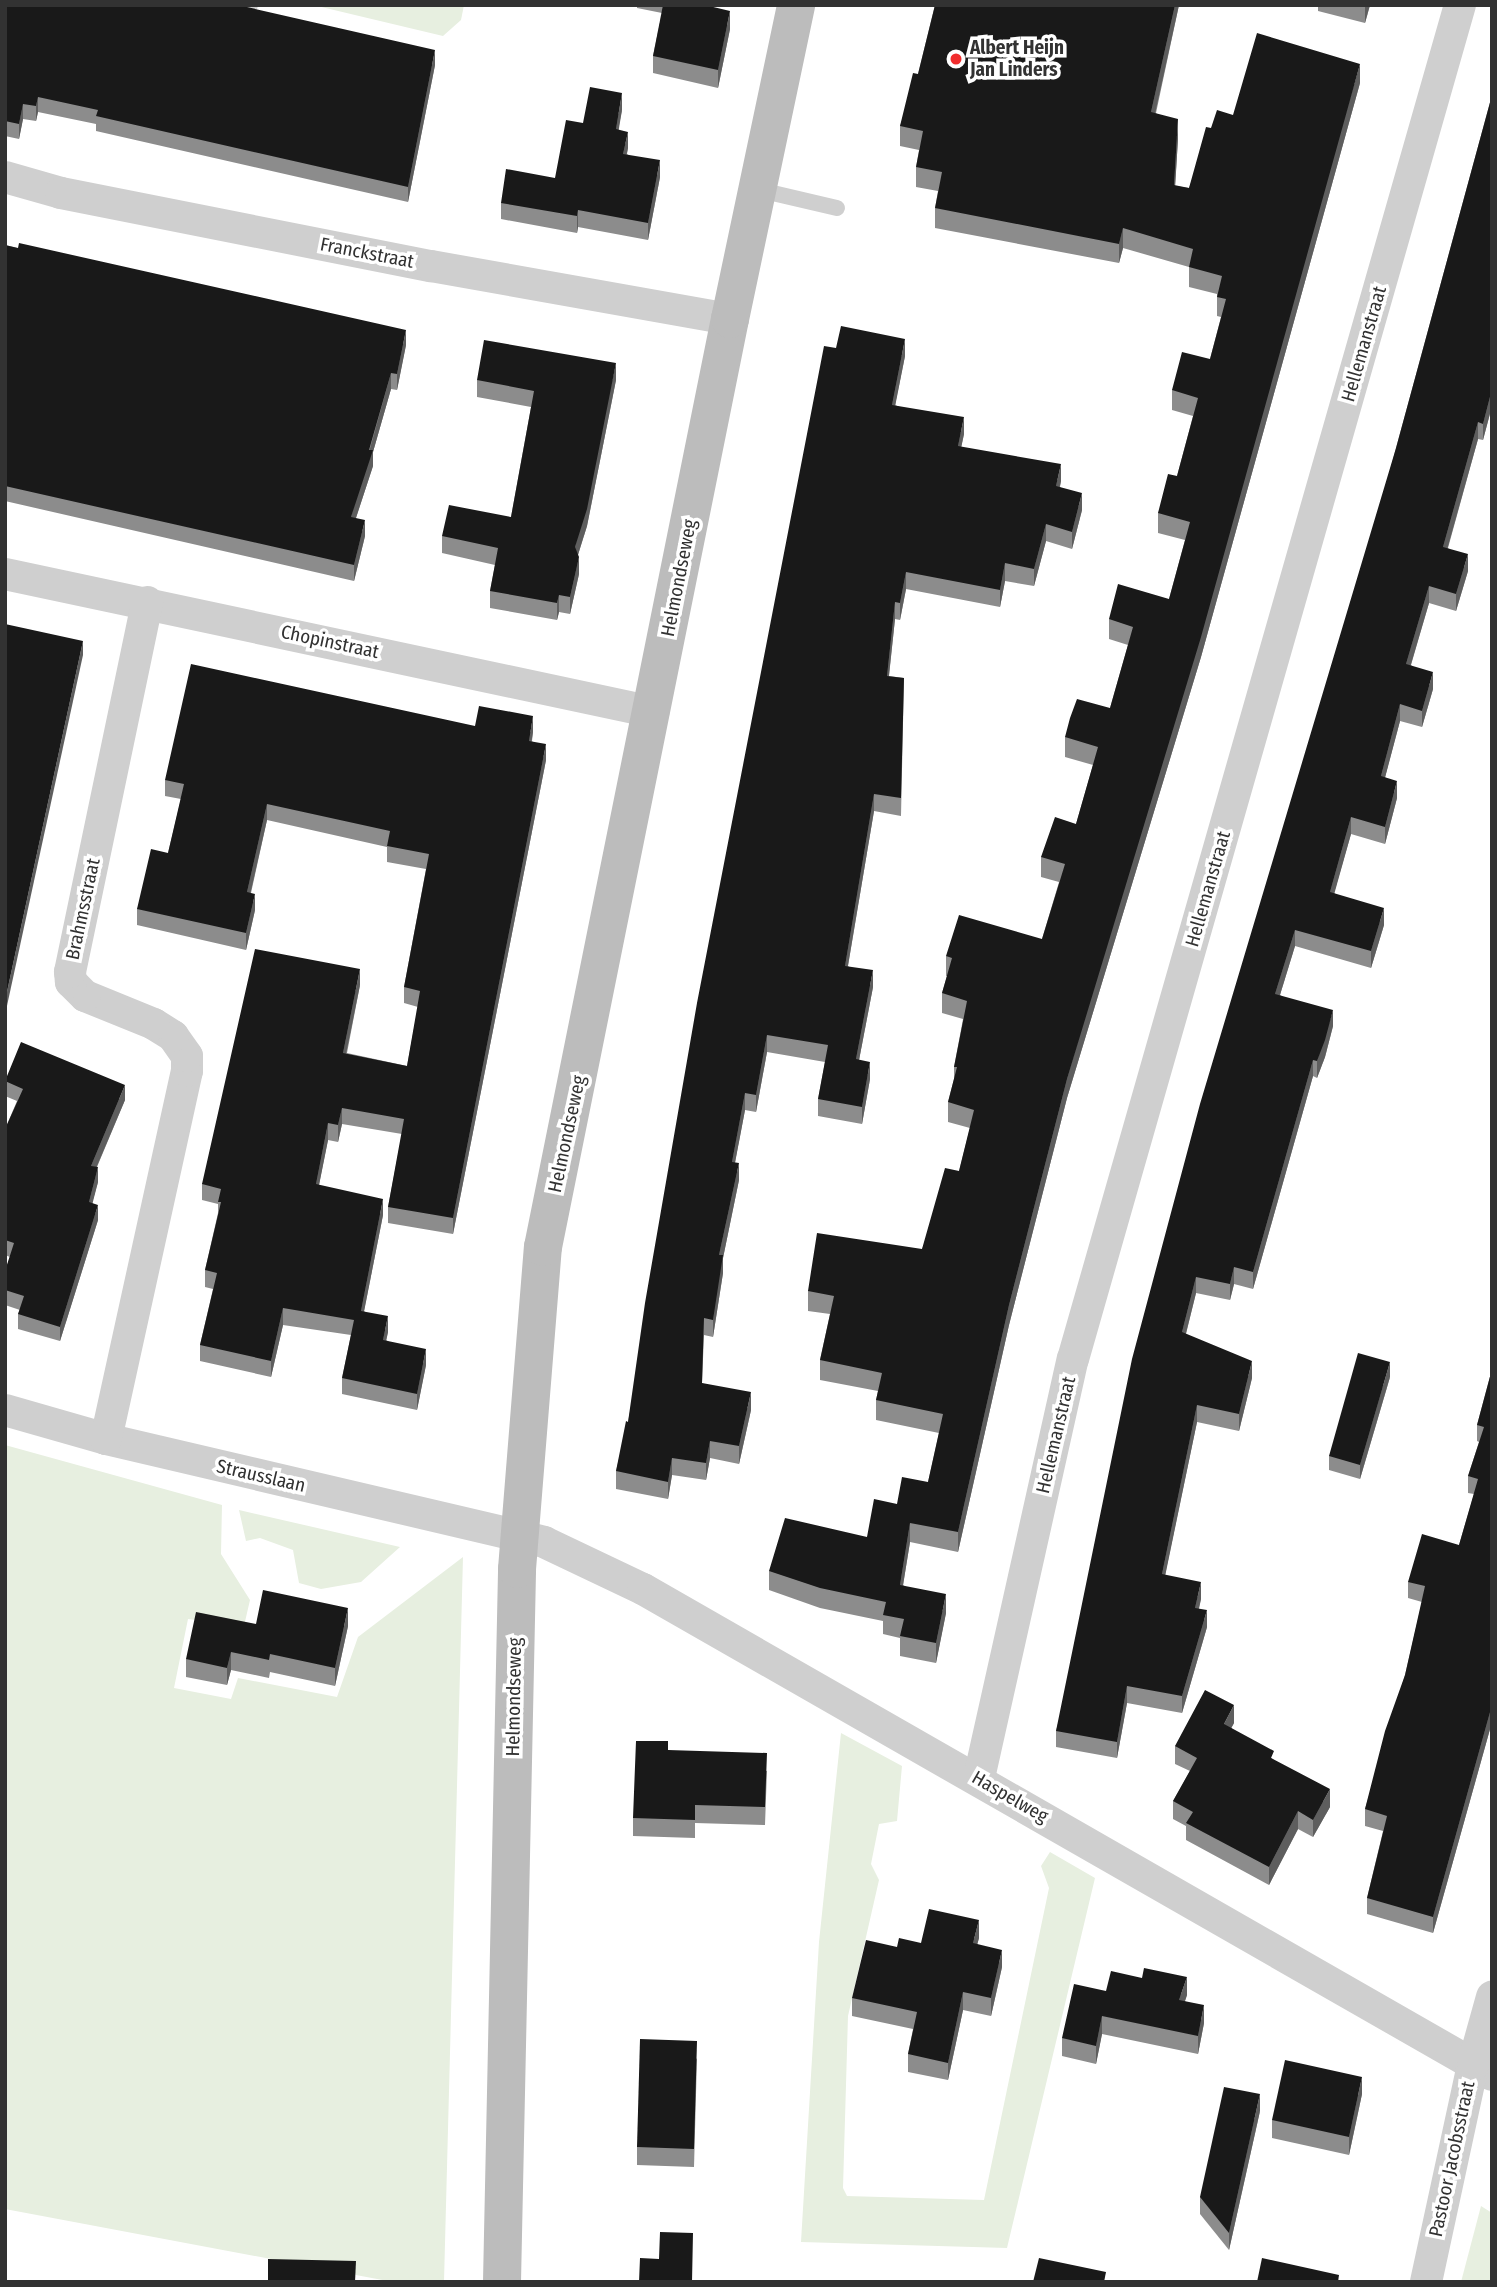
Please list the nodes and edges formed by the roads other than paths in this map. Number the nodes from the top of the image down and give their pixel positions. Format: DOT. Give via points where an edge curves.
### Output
graph roads {
  1 [pos="796,5"];
  2 [pos="1460,5"];
  3 [pos="5,177"];
  4 [pos="760,190"];
  5 [pos="837,208"];
  6 [pos="730,319"];
  7 [pos="5,574"];
  8 [pos="147,602"];
  9 [pos="653,712"];
  10 [pos="5,1410"];
  11 [pos="106,1439"];
  12 [pos="519,1538"];
  13 [pos="979,1779"];
  14 [pos="1492,1997"];
  15 [pos="1482,2070"];
  16 [pos="502,2282"];
  17 [pos="1426,2282"];
  1 -- 4 [label="street, Helmondseweg"];
  2 -- 13 [label="street, Hellemanstraat" via="1073,1359"];
  3 -- 6 [label="street, Franckstraat" via="61,193 430,266"];
  4 -- 5 [label="lane"];
  4 -- 6 [label="street, Helmondseweg"];
  6 -- 9 [label="street, Helmondseweg"];
  7 -- 8 [label="street, Chopinstraat"];
  8 -- 9 [label="street, Chopinstraat"];
  8 -- 11 [label="street, Brahmsstraat" via="70,972 71,982 85,996 173,1035 187,1056 187,1070"];
  9 -- 12 [label="street, Helmondseweg" via="543,1247"];
  10 -- 11 [label="street, Strausslaan"];
  11 -- 12 [label="street, Strausslaan"];
  12 -- 13 [label="street, Haspelweg" via="544,1542 643,1588"];
  12 -- 16 [label="street, Helmondseweg"];
  13 -- 15 [label="street, Haspelweg"];
  14 -- 15 [label="street, Pastoor Jacobsstraat"];
  15 -- 17 [label="street, Pastoor Jacobsstraat"];
}
